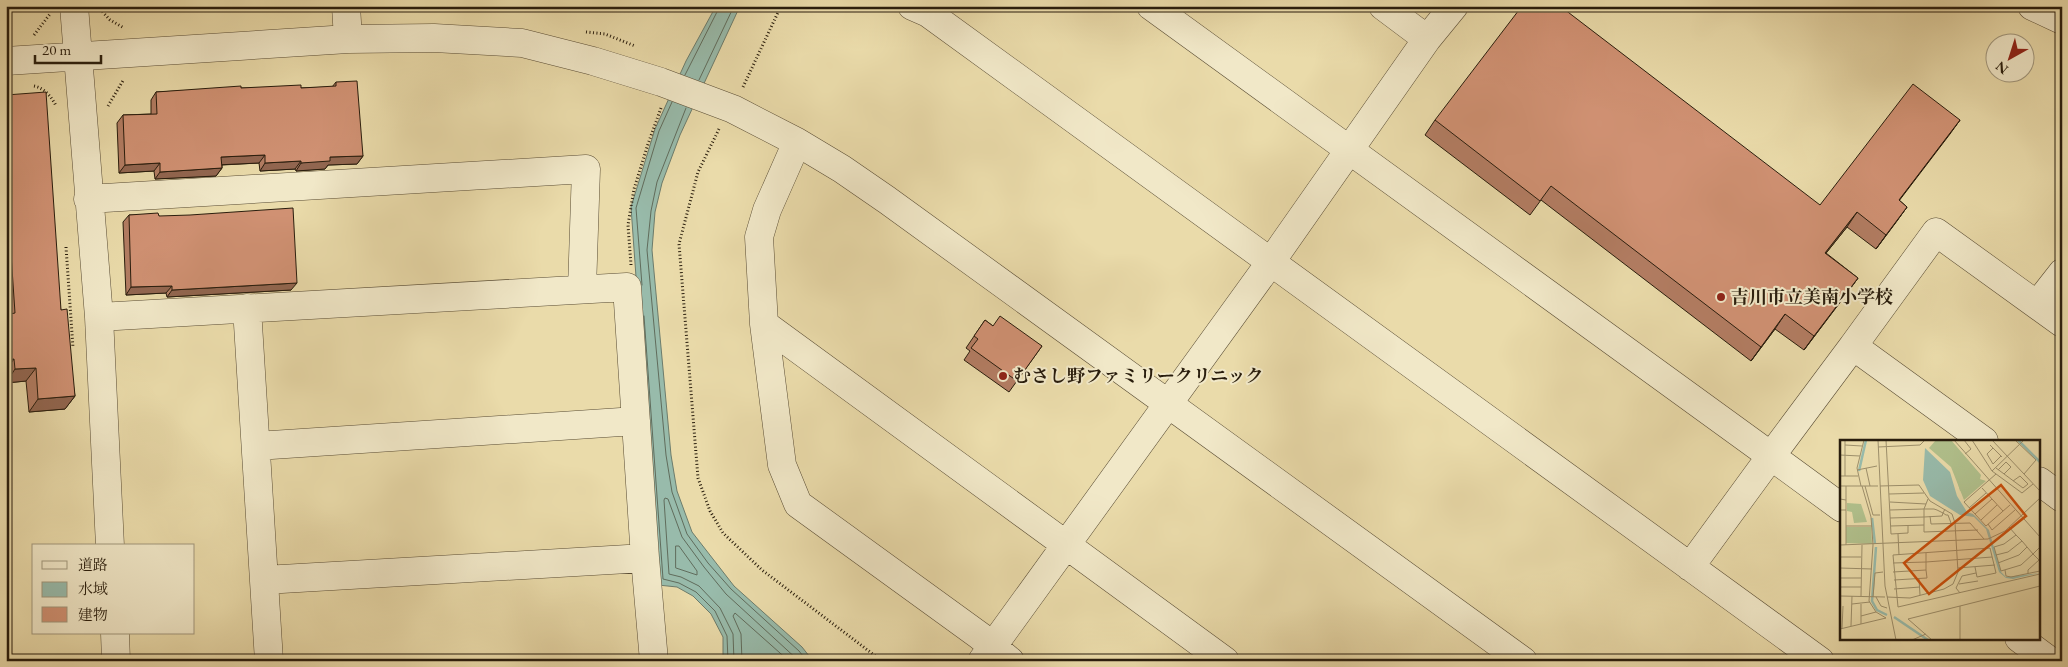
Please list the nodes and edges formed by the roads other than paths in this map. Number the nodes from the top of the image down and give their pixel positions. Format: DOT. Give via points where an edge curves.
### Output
graph roads {
  1 [pos="346,6"];
  2 [pos="912,6"];
  3 [pos="1151,6"];
  4 [pos="1383,6"];
  5 [pos="1454,6"];
  6 [pos="2032,6"];
  7 [pos="63,9"];
  8 [pos="2062,20"];
  9 [pos="348,39"];
  10 [pos="1427,39"];
  11 [pos="77,56"];
  12 [pos="6,61"];
  13 [pos="797,142"];
  14 [pos="1348,151"];
  15 [pos="88,200"];
  16 [pos="1270,263"];
  17 [pos="2062,273"];
  18 [pos="582,289"];
  19 [pos="2038,305"];
  20 [pos="247,308"];
  21 [pos="99,317"];
  22 [pos="2062,323"];
  23 [pos="764,324"];
  24 [pos="1853,346"];
  25 [pos="1168,403"];
  26 [pos="636,421"];
  27 [pos="1983,440"];
  28 [pos="256,446"];
  29 [pos="1771,456"];
  30 [pos="2040,482"];
  31 [pos="2062,498"];
  32 [pos="1840,507"];
  33 [pos="110,544"];
  34 [pos="1066,544"];
  35 [pos="645,558"];
  36 [pos="1690,566"];
  37 [pos="264,580"];
  38 [pos="115,634"];
  39 [pos="2022,640"];
  40 [pos="995,656"];
  41 [pos="116,661"];
  42 [pos="269,661"];
  43 [pos="654,661"];
  44 [pos="1226,661"];
  45 [pos="1524,661"];
  46 [pos="1820,661"];
  47 [pos="2050,661"];
  1 -- 9 [label="street"];
  2 -- 16 [label="street" via="928,13"];
  3 -- 14 [label="street"];
  4 -- 10 [label="street"];
  5 -- 10 [label="street"];
  6 -- 8 [label="street"];
  7 -- 11 [label="street"];
  9 -- 11 [label="street"];
  9 -- 13 [label="street" via="434,38 522,43 593,61 660,100"];
  10 -- 14 [label="street"];
  11 -- 12 [label="street"];
  11 -- 15 [label="street"];
  13 -- 23 [label="street" via="767,210 759,237"];
  13 -- 25 [label="street" via="887,200"];
  14 -- 16 [label="street"];
  14 -- 29 [label="street"];
  15 -- 18 [label="street" via="586,169"];
  15 -- 21 [label="street"];
  16 -- 25 [label="street"];
  16 -- 36 [label="street"];
  17 -- 19 [label="street"];
  18 -- 20 [label="street"];
  18 -- 26 [label="street" via="627,287"];
  19 -- 22 [label="street"];
  19 -- 24 [label="street" via="1936,232"];
  20 -- 21 [label="street"];
  20 -- 28 [label="street"];
  21 -- 33 [label="street"];
  23 -- 34 [label="street"];
  23 -- 40 [label="street" via="782,466 798,504"];
  24 -- 27 [label="street"];
  24 -- 29 [label="street"];
  25 -- 34 [label="street"];
  25 -- 45 [label="street"];
  26 -- 28 [label="street"];
  26 -- 35 [label="street"];
  28 -- 37 [label="street"];
  29 -- 32 [label="street"];
  29 -- 36 [label="street"];
  30 -- 31 [label="street"];
  34 -- 40 [label="street"];
  34 -- 44 [label="street"];
  35 -- 37 [label="street"];
  35 -- 43 [label="street"];
  36 -- 46 [label="street"];
  37 -- 42 [label="street"];
  38 -- 41 [label="street"];
  39 -- 47 [label="street"];
}
